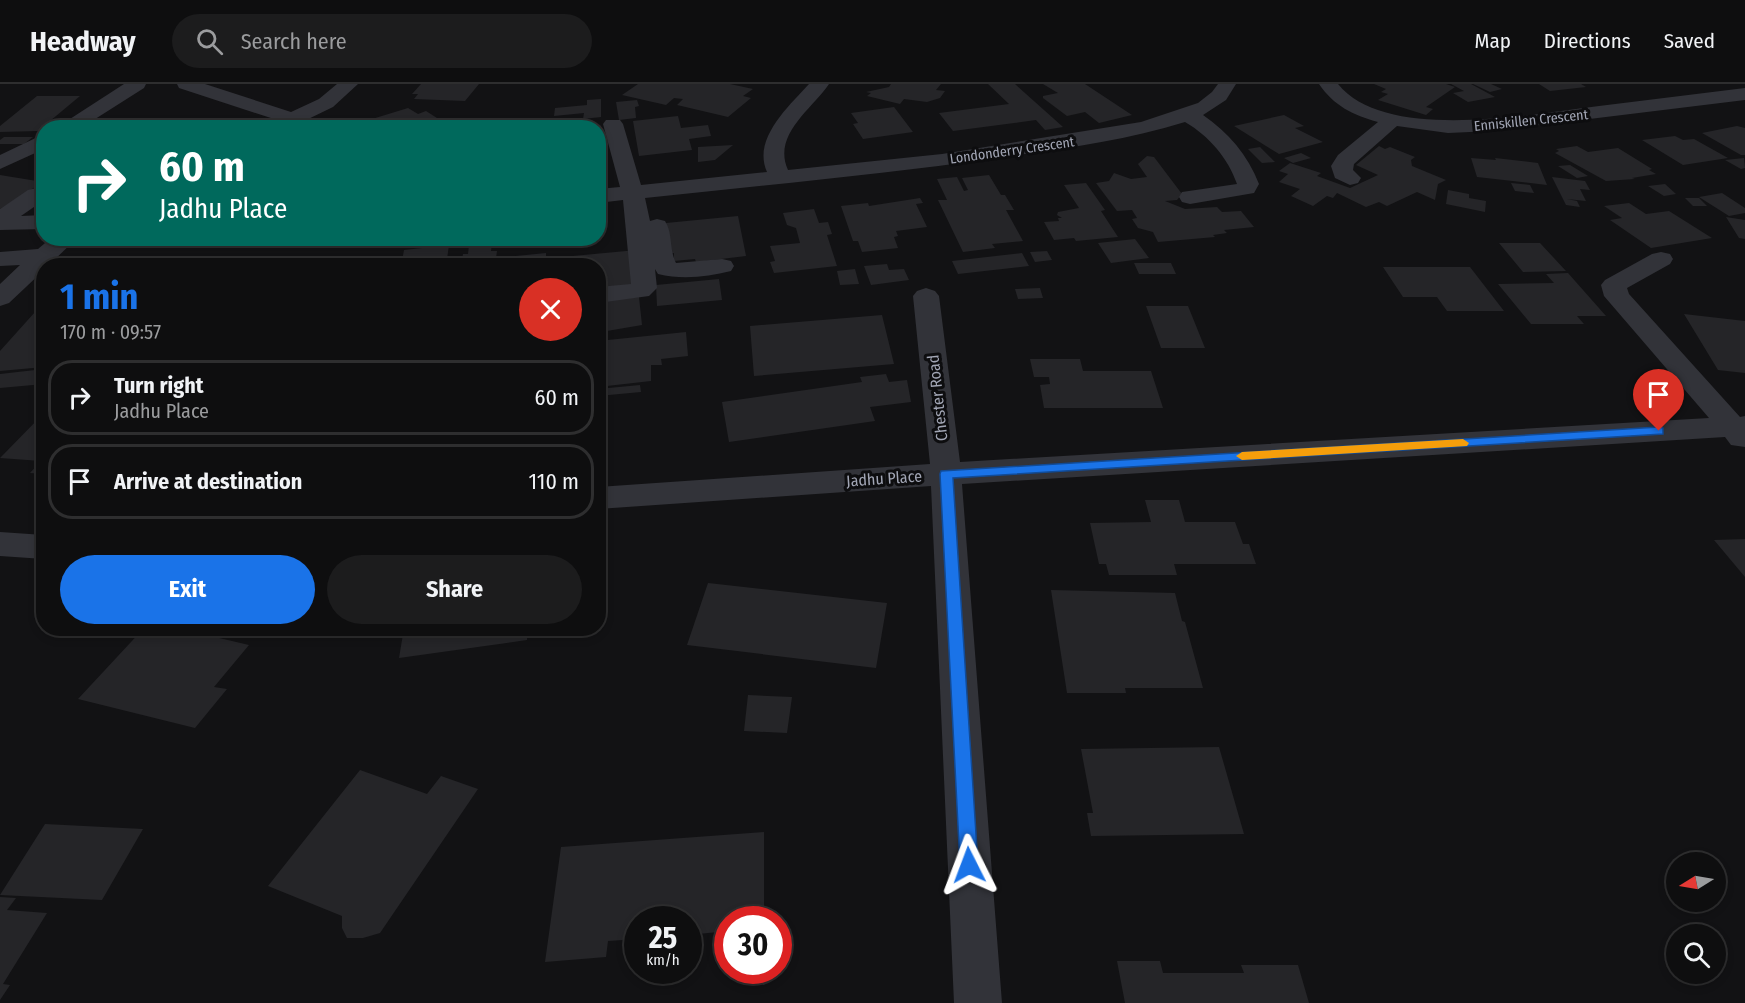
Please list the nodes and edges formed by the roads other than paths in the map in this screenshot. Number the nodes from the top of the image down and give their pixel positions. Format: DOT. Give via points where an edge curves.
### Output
graph roads {
  1 [pos="137,84"];
  2 [pos="186,84"];
  3 [pos="349,84"];
  4 [pos="820,84"];
  5 [pos="1227,84"];
  6 [pos="1328,84"];
  7 [pos="1745,94"];
  8 [pos="1187,115"];
  9 [pos="293,119"];
  10 [pos="1393,119"];
  11 [pos="79,120"];
  12 [pos="613,123"];
  13 [pos="36,144"];
  14 [pos="0,163"];
  15 [pos="1350,177"];
  16 [pos="782,178"];
  17 [pos="643,192"];
  18 [pos="36,195"];
  19 [pos="606,195"];
  20 [pos="1190,197"];
  21 [pos="0,222"];
  22 [pos="36,222"];
  23 [pos="56,246"];
  24 [pos="44,256"];
  25 [pos="0,259"];
  26 [pos="1661,259"];
  27 [pos="36,264"];
  28 [pos="722,266"];
  29 [pos="606,295"];
  30 [pos="926,296"];
  31 [pos="0,298"];
  32 [pos="1740,431"];
  33 [pos="946,474"];
  34 [pos="606,497"];
  35 [pos="0,544"];
  36 [pos="36,546"];
  37 [pos="978,1003"];
  1 -- 11 [label="street"];
  2 -- 9 [label="street"];
  3 -- 9 [label="street" via="326,103"];
  4 -- 16 [label="street" via="798,108 773,150 774,164"];
  5 -- 8 [label="street, Londonderry Crescent" via="1205,107"];
  6 -- 10 [label="street, Enniskillen Crescent" via="1339,98"];
  7 -- 10 [label="street, Enniskillen Crescent" via="1479,126"];
  8 -- 16 [label="street, Londonderry Crescent" via="1144,128 1024,149"];
  8 -- 20 [label="street" via="1214,133 1237,162 1248,184 1241,190"];
  10 -- 15 [label="street" via="1346,160 1343,172"];
  12 -- 17 [label="street"];
  13 -- 14 [label="street"];
  16 -- 17 [label="street, Londonderry Crescent"];
  17 -- 19 [label="street, Londonderry Crescent"];
  17 -- 28 [label="street" via="667,268 680,272"];
  17 -- 29 [label="street" via="637,210 644,288"];
  18 -- 21 [label="street"];
  21 -- 22 [label="street"];
  23 -- 24 [label="street"];
  24 -- 25 [label="street"];
  26 -- 32 [label="street" via="1620,281 1614,290 1625,307"];
  27 -- 31 [label="street"];
  30 -- 33 [label="street, Chester Road"];
  32 -- 33 [label="street, Jadhu Place"];
  33 -- 34 [label="street, Jadhu Place"];
  33 -- 37 [label="street, Chester Road"];
  35 -- 36 [label="street"];
}
